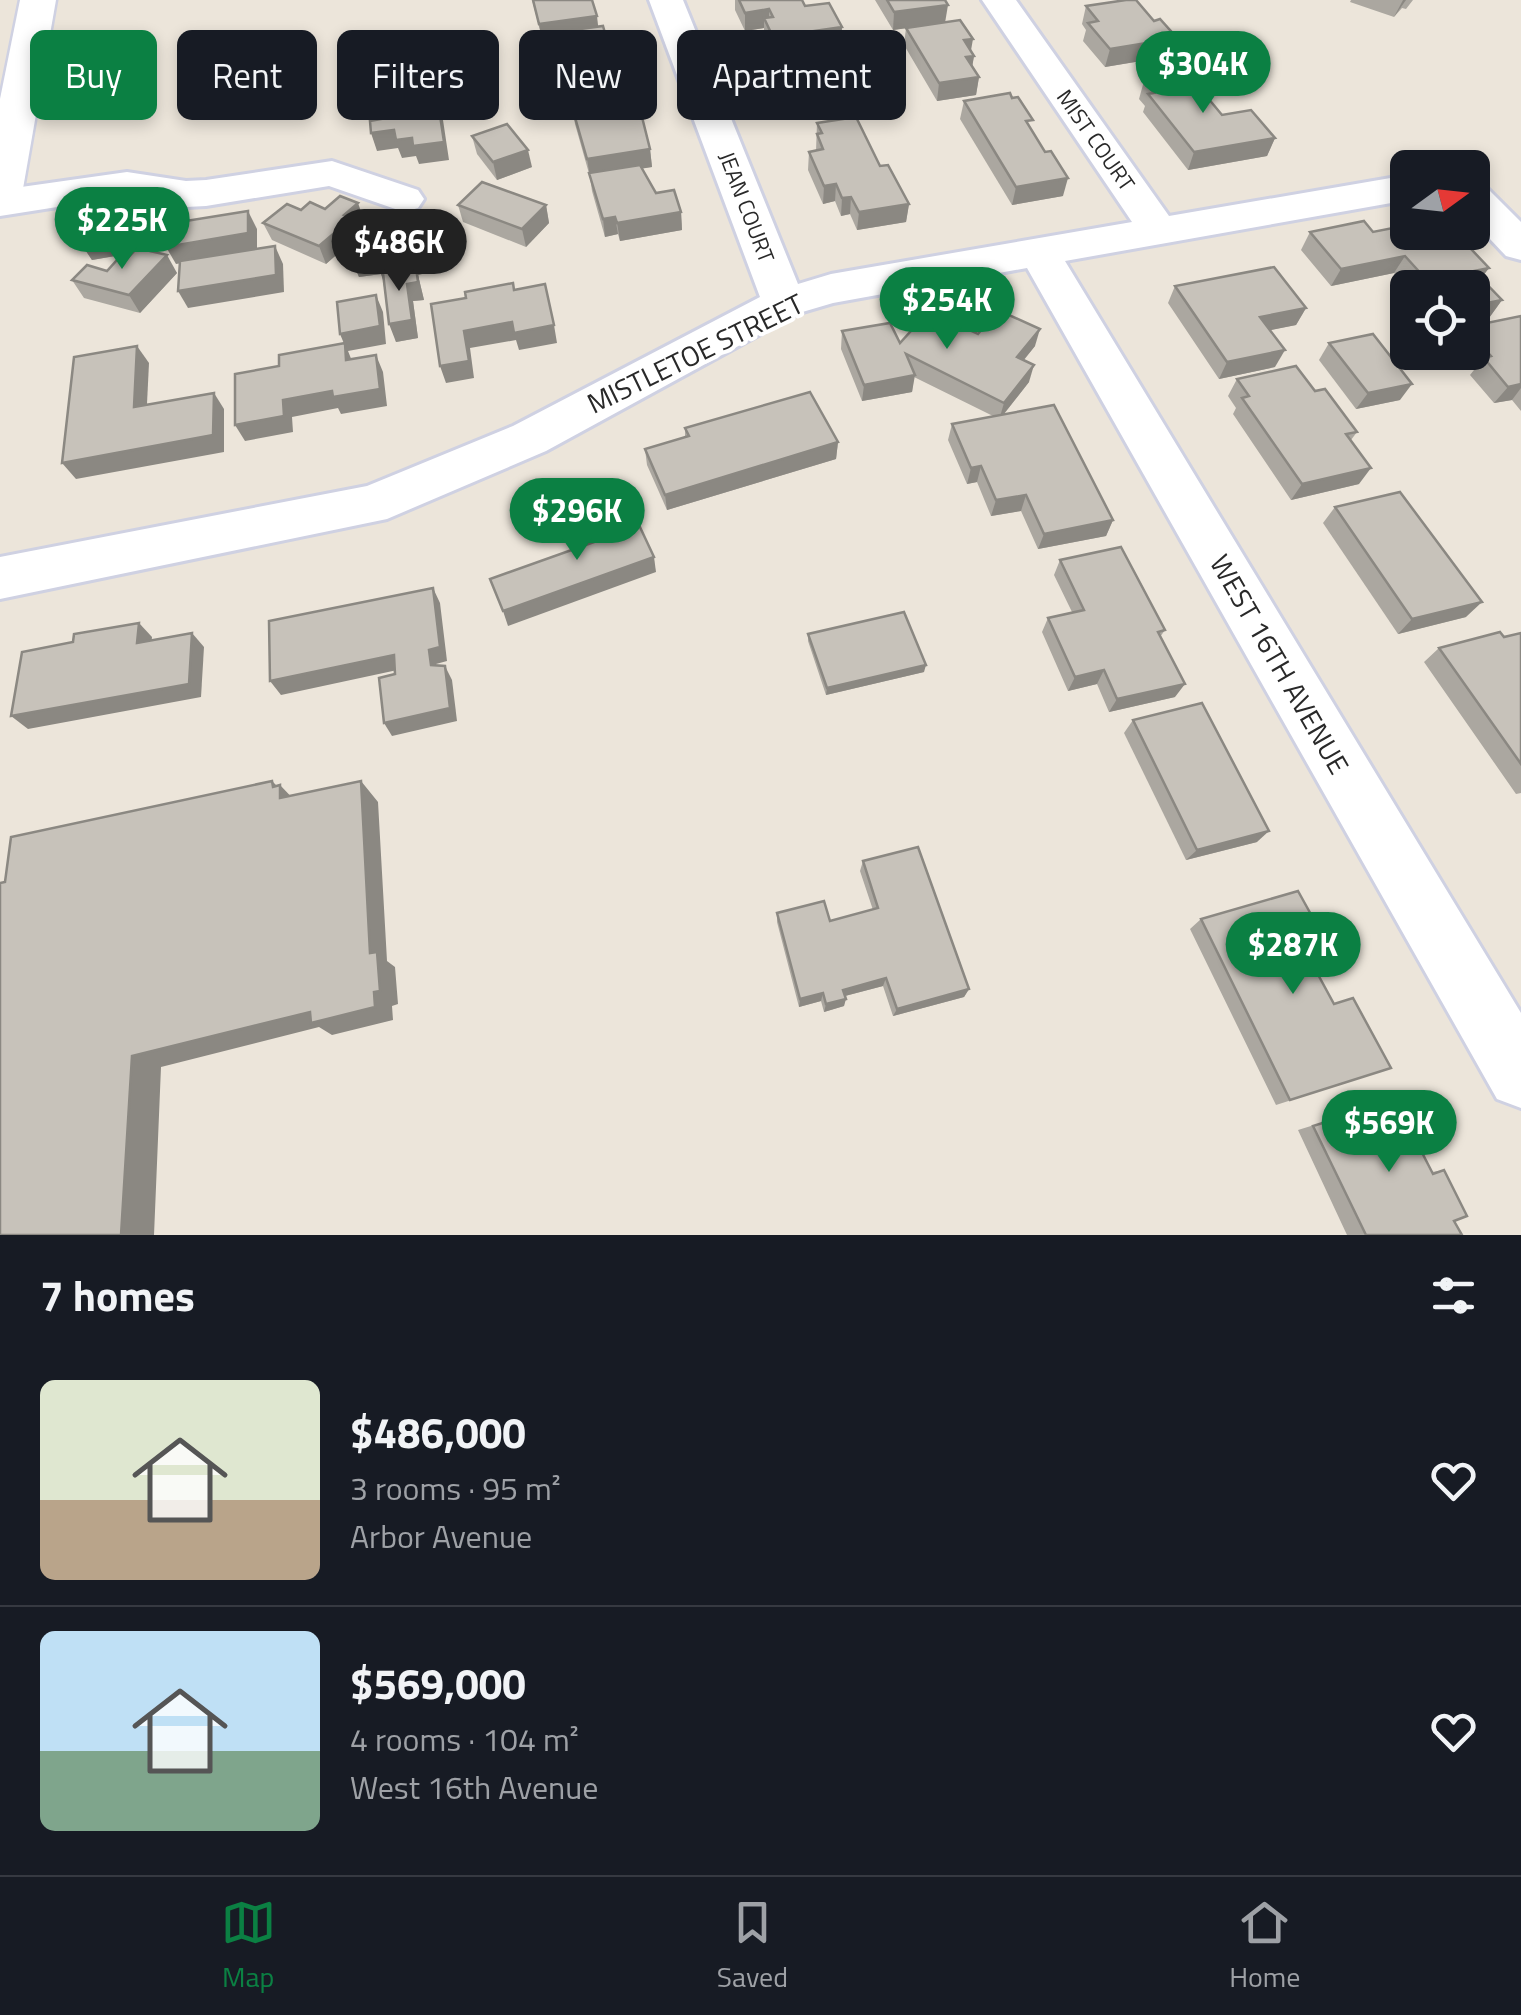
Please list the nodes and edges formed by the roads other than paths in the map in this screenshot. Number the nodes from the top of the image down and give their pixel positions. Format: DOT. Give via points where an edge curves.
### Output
graph roads {
  1 [pos="38,0"];
  2 [pos="666,0"];
  3 [pos="1000,0"];
  4 [pos="1390,189"];
  5 [pos="404,200"];
  6 [pos="0,202"];
  7 [pos="1490,214"];
  8 [pos="1158,230"];
  9 [pos="1521,246"];
  10 [pos="1039,252"];
  11 [pos="784,303"];
  12 [pos="0,578"];
  13 [pos="1521,1076"];
  1 -- 6 [label="main road"];
  2 -- 11 [label="street, JEAN COURT"];
  3 -- 8 [label="street, MIST COURT"];
  4 -- 8 [label="street, MISTLETOE STREET"];
  5 -- 6 [label="street" via="332,173 195,194 127,184"];
  7 -- 9 [label="street"];
  8 -- 10 [label="street, MISTLETOE STREET"];
  10 -- 11 [label="street, MISTLETOE STREET"];
  10 -- 13 [label="street, WEST 16TH AVENUE"];
  11 -- 12 [label="street, MISTLETOE STREET" via="428,486 370,505"];
}
